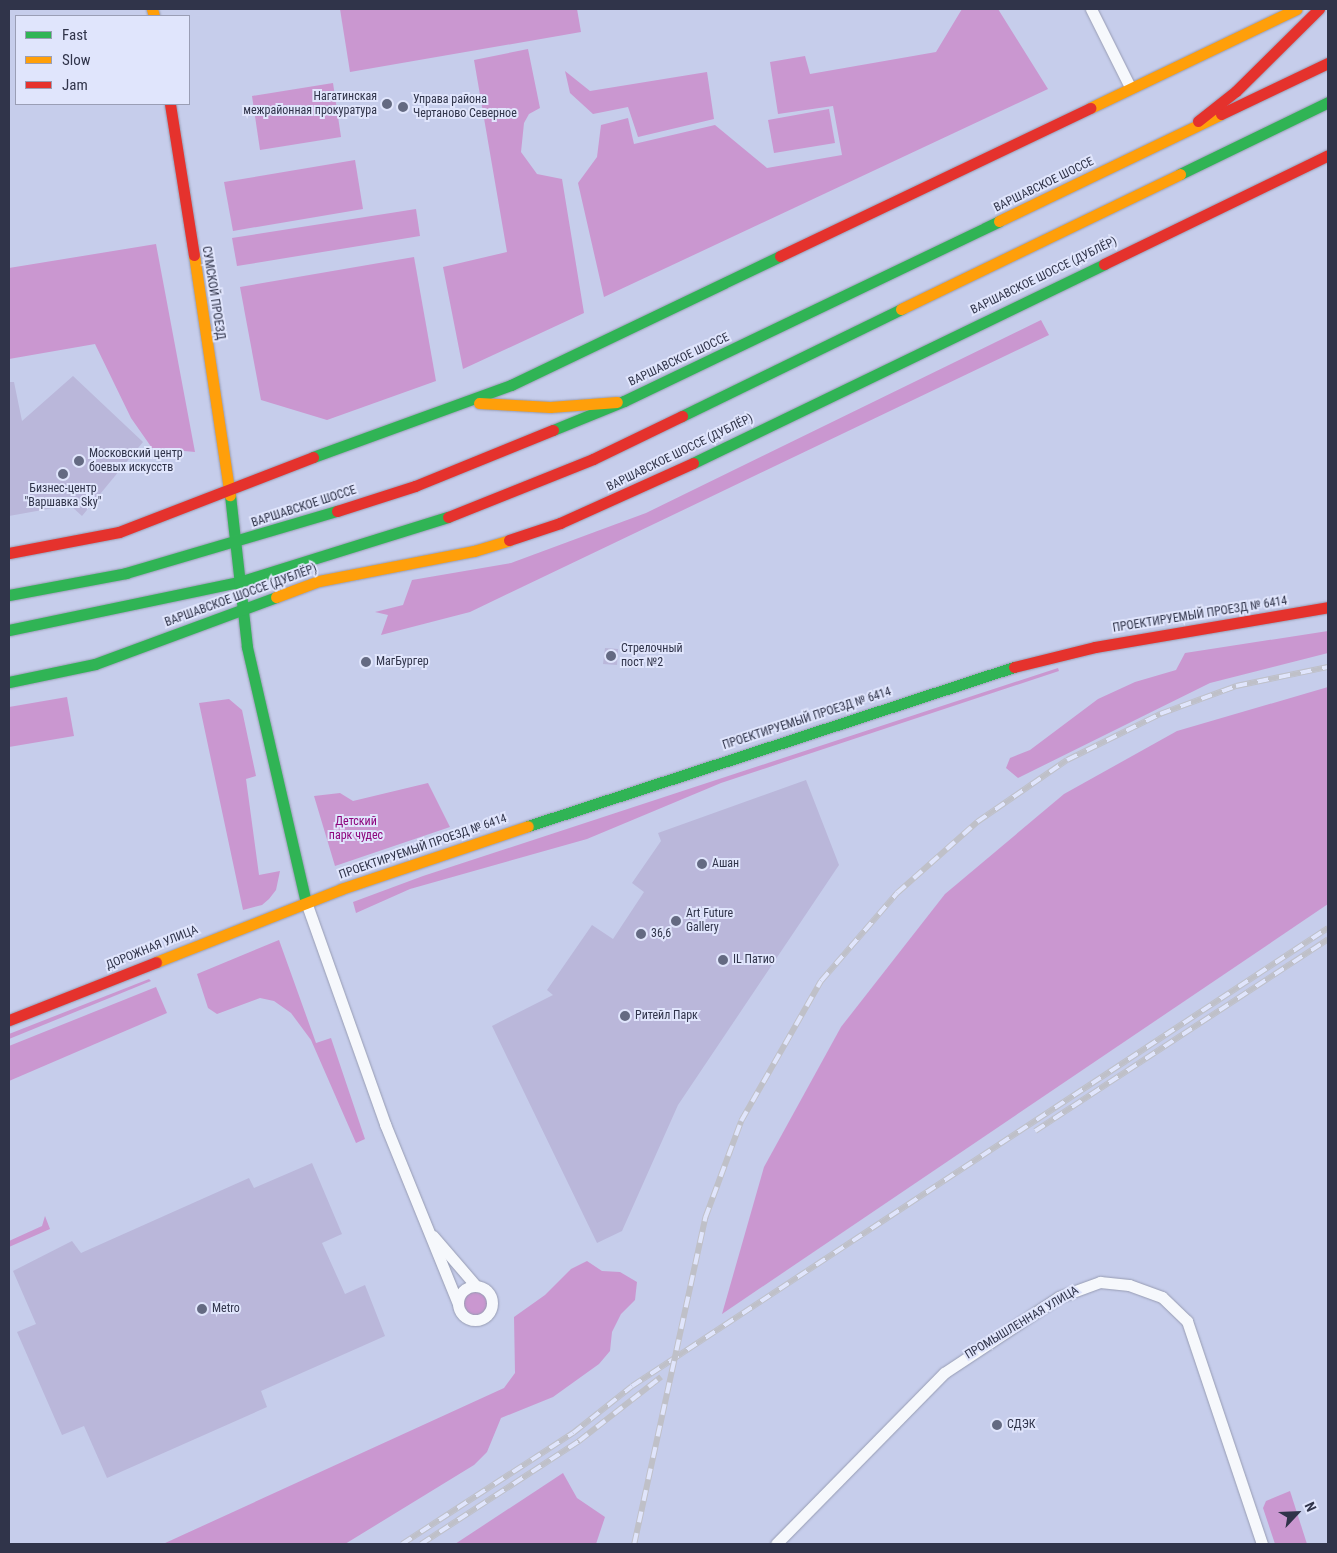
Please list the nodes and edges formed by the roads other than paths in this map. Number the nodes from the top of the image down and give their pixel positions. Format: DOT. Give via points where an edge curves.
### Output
graph roads {
  1 [pos="1091,9"];
  2 [pos="1298,9"];
  3 [pos="1319,9"];
  4 [pos="1328,62"];
  5 [pos="1130,87"];
  6 [pos="1328,102"];
  7 [pos="170,105"];
  8 [pos="1184,131"];
  9 [pos="1328,155"];
  10 [pos="624,401"];
  11 [pos="466,404"];
  12 [pos="226,488"];
  13 [pos="234,544"];
  14 [pos="37,549"];
  15 [pos="9,554"];
  16 [pos="9,559"];
  17 [pos="239,582"];
  18 [pos="9,595"];
  19 [pos="1328,607"];
  20 [pos="242,608"];
  21 [pos="9,630"];
  22 [pos="9,682"];
  23 [pos="306,902"];
  24 [pos="9,1020"];
  25 [pos="426,1228"];
  26 [pos="476,1286"];
  27 [pos="458,1304"];
  28 [pos="776,1544"];
  29 [pos="1262,1544"];
  1 -- 5 [label="street"];
  2 -- 5 [label="main road"];
  3 -- 8 [label="main road" via="1236,91"];
  4 -- 8 [label="main road, ВАРШАВСКОЕ ШОССЕ"];
  5 -- 11 [label="main road" via="985,161"];
  6 -- 17 [label="main road" via="593,459 426,526"];
  7 -- 12 [label="main road, СУМСКОЙ ПРОЕЗД" via="225,452"];
  8 -- 10 [label="main road, ВАРШАВСКОЕ ШОССЕ"];
  9 -- 20 [label="main road, ВАРШАВСКОЕ ШОССЕ (ДУБЛЁР)" via="635,491 577,516 474,551 319,581"];
  10 -- 11 [label="main road" via="550,407 499,402"];
  10 -- 13 [label="main road, ВАРШАВСКОЕ ШОССЕ" via="415,486"];
  11 -- 12 [label="main road"];
  12 -- 13 [label="main road, СУМСКОЙ ПРОЕЗД"];
  12 -- 14 [label="main road" via="186,508 119,532"];
  13 -- 17 [label="main road, СУМСКОЙ ПРОЕЗД"];
  13 -- 18 [label="main road, ВАРШАВСКОЕ ШОССЕ" via="126,573"];
  14 -- 15 [label="main road"];
  14 -- 16 [label="main road"];
  17 -- 20 [label="main road, СУМСКОЙ ПРОЕЗД"];
  17 -- 21 [label="main road"];
  19 -- 23 [label="main road, ПРОЕКТИРУЕМЫЙ ПРОЕЗД № 6414" via="1178,630 1013,667 868,712"];
  20 -- 22 [label="main road, ВАРШАВСКОЕ ШОССЕ (ДУБЛЁР)" via="95,664"];
  20 -- 23 [label="main road, СУМСКОЙ ПРОЕЗД" via="247,647"];
  23 -- 24 [label="main road, ДОРОЖНАЯ УЛИЦА"];
  23 -- 25 [label="street"];
  25 -- 26 [label="street"];
  25 -- 27 [label="street"];
  26 -- 27 [label="street" via="465,1289"];
  26 -- 27 [label="street" via="491,1295 493,1306 488,1316 477,1321 466,1318"];
  28 -- 29 [label="street, ПРОМЫШЛЕННАЯ УЛИЦА" via="944,1373 1059,1297 1100,1282 1129,1285 1162,1297 1187,1321"];
}
